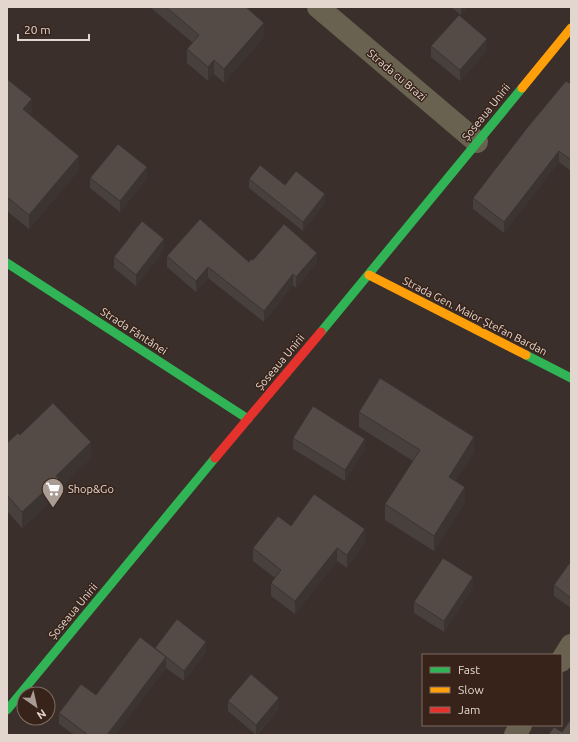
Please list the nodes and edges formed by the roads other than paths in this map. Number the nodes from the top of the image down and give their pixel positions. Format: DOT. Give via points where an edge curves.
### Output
graph roads {
  1 [pos="318,7"];
  2 [pos="571,28"];
  3 [pos="477,142"];
  4 [pos="7,263"];
  5 [pos="369,275"];
  6 [pos="571,378"];
  7 [pos="248,419"];
  8 [pos="571,645"];
  9 [pos="562,659"];
  10 [pos="7,710"];
  11 [pos="520,726"];
  12 [pos="515,735"];
  1 -- 3 [label="street, Strada cu Brazi"];
  2 -- 3 [label="main road, Șoseaua Unirii"];
  3 -- 5 [label="main road, Șoseaua Unirii"];
  4 -- 7 [label="main road, Strada Fântânei"];
  5 -- 6 [label="main road, Strada Gen. Maior Ștefan Bardan"];
  5 -- 7 [label="main road, Șoseaua Unirii"];
  7 -- 10 [label="main road, Șoseaua Unirii"];
  8 -- 9 [label="street"];
  11 -- 12 [label="street"];
}
